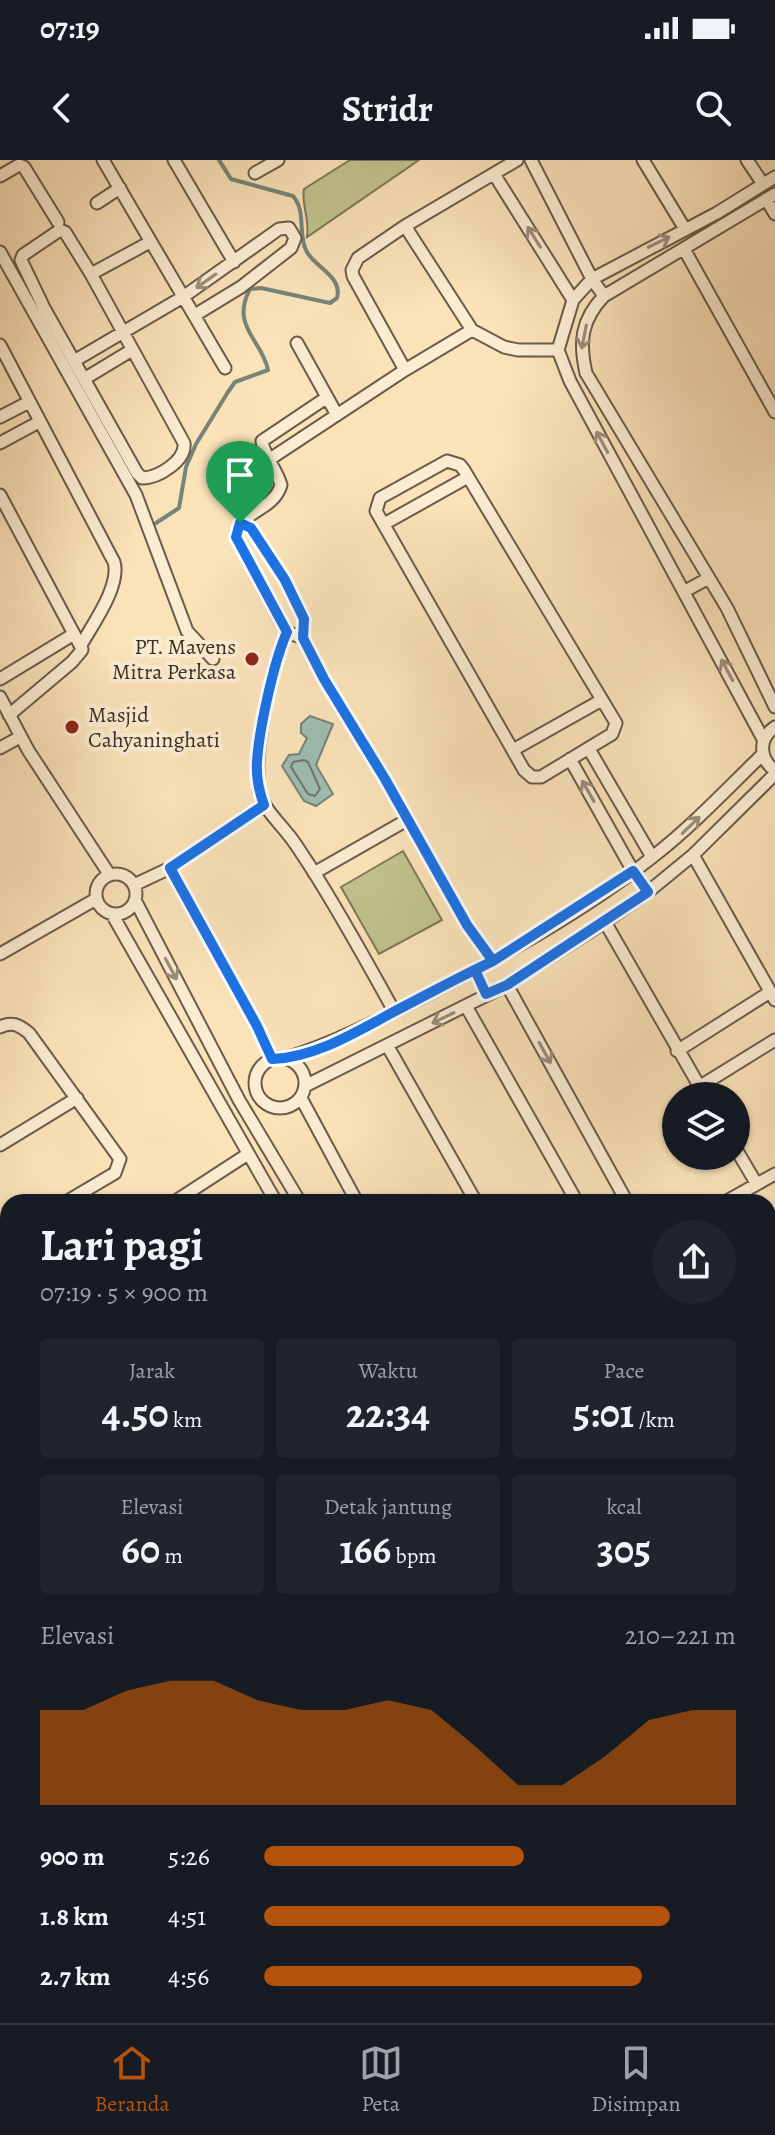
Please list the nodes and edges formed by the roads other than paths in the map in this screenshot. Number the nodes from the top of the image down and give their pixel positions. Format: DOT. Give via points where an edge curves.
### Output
graph roads {
  1 [pos="103,160"];
  2 [pos="174,160"];
  3 [pos="278,160"];
  4 [pos="517,160"];
  5 [pos="531,160"];
  6 [pos="643,160"];
  7 [pos="747,160"];
  8 [pos="255,173"];
  9 [pos="494,174"];
  10 [pos="0,176"];
  11 [pos="775,177"];
  12 [pos="763,184"];
  13 [pos="120,188"];
  14 [pos="771,197"];
  15 [pos="97,203"];
  16 [pos="717,213"];
  17 [pos="775,214"];
  18 [pos="58,222"];
  19 [pos="723,225"];
  20 [pos="405,226"];
  21 [pos="685,229"];
  22 [pos="150,242"];
  23 [pos="684,249"];
  24 [pos="0,252"];
  25 [pos="234,262"];
  26 [pos="91,274"];
  27 [pos="592,279"];
  28 [pos="604,296"];
  29 [pos="183,297"];
  30 [pos="573,300"];
  31 [pos="195,315"];
  32 [pos="472,330"];
  33 [pos="123,333"];
  34 [pos="297,343"];
  35 [pos="0,345"];
  36 [pos="132,350"];
  37 [pos="558,350"];
  38 [pos="74,361"];
  39 [pos="225,368"];
  40 [pos="405,370"];
  41 [pos="586,373"];
  42 [pos="84,379"];
  43 [pos="570,381"];
  44 [pos="326,398"];
  45 [pos="29,402"];
  46 [pos="775,412"];
  47 [pos="337,415"];
  48 [pos="0,417"];
  49 [pos="39,422"];
  50 [pos="0,443"];
  51 [pos="270,459"];
  52 [pos="468,477"];
  53 [pos="0,495"];
  54 [pos="240,523"];
  55 [pos="384,524"];
  56 [pos="709,578"];
  57 [pos="685,591"];
  58 [pos="287,632"];
  59 [pos="74,634"];
  60 [pos="303,638"];
  61 [pos="82,647"];
  62 [pos="213,659"];
  63 [pos="0,679"];
  64 [pos="0,697"];
  65 [pos="600,701"];
  66 [pos="775,707"];
  67 [pos="11,719"];
  68 [pos="775,727"];
  69 [pos="0,729"];
  70 [pos="20,737"];
  71 [pos="763,739"];
  72 [pos="0,748"];
  73 [pos="589,749"];
  74 [pos="513,750"];
  75 [pos="762,755"];
  76 [pos="570,759"];
  77 [pos="775,772"];
  78 [pos="264,805"];
  79 [pos="407,820"];
  80 [pos="693,855"];
  81 [pos="652,857"];
  82 [pos="170,868"];
  83 [pos="633,871"];
  84 [pos="314,873"];
  85 [pos="109,874"];
  86 [pos="134,885"];
  87 [pos="648,892"];
  88 [pos="96,899"];
  89 [pos="135,900"];
  90 [pos="112,914"];
  91 [pos="605,922"];
  92 [pos="2,949"];
  93 [pos="493,961"];
  94 [pos="475,970"];
  95 [pos="507,985"];
  96 [pos="486,994"];
  97 [pos="772,996"];
  98 [pos="466,1006"];
  99 [pos="394,1011"];
  100 [pos="0,1027"];
  101 [pos="775,1040"];
  102 [pos="387,1045"];
  103 [pos="677,1051"];
  104 [pos="286,1058"];
  105 [pos="272,1059"];
  106 [pos="696,1082"];
  107 [pos="715,1082"];
  108 [pos="305,1086"];
  109 [pos="256,1092"];
  110 [pos="77,1098"];
  111 [pos="301,1098"];
  112 [pos="239,1100"];
  113 [pos="225,1108"];
  114 [pos="0,1145"];
  115 [pos="248,1154"];
  116 [pos="748,1170"];
  117 [pos="775,1174"];
  118 [pos="756,1183"];
  119 [pos="80,1194"];
  120 [pos="186,1194"];
  121 [pos="271,1194"];
  122 [pos="295,1194"];
  123 [pos="353,1194"];
  124 [pos="471,1194"];
  125 [pos="572,1194"];
  126 [pos="623,1194"];
  127 [pos="738,1194"];
  1 -- 13 [label="street"];
  2 -- 25 [label="street"];
  3 -- 8 [label="street"];
  4 -- 9 [label="street"];
  5 -- 27 [label="street"];
  6 -- 21 [label="street"];
  7 -- 12 [label="street"];
  9 -- 20 [label="street"];
  30 -- 9 [label="street, one-way"];
  10 -- 18 [label="street" via="24,167"];
  11 -- 12 [label="street"];
  12 -- 16 [label="street"];
  13 -- 15 [label="street"];
  13 -- 22 [label="street"];
  14 -- 17 [label="street"];
  14 -- 19 [label="street"];
  16 -- 19 [label="street"];
  16 -- 21 [label="street"];
  19 -- 23 [label="street"];
  20 -- 32 [label="street"];
  20 -- 40 [label="street" via="358,258 352,270"];
  27 -- 21 [label="street, one-way"];
  22 -- 26 [label="street"];
  22 -- 29 [label="street"];
  23 -- 28 [label="street"];
  23 -- 46 [label="street"];
  24 -- 62 [label="street" via="129,483 187,631"];
  25 -- 29 [label="street, one-way"];
  25 -- 31 [label="street" via="282,227 295,238 280,258"];
  26 -- 33 [label="street"];
  26 -- 38 [label="street" via="62,230 21,259"];
  27 -- 28 [label="street"];
  27 -- 30 [label="street"];
  28 -- 41 [label="street, one-way" via="594,306 582,337"];
  29 -- 31 [label="street"];
  29 -- 33 [label="street"];
  30 -- 37 [label="street"];
  31 -- 39 [label="street"];
  32 -- 37 [label="street" via="504,347"];
  32 -- 40 [label="street"];
  33 -- 36 [label="street"];
  33 -- 38 [label="street"];
  34 -- 44 [label="street"];
  35 -- 45 [label="street"];
  36 -- 42 [label="street"];
  36 -- 42 [label="street" via="184,443 179,460 142,478"];
  37 -- 43 [label="street"];
  38 -- 42 [label="street"];
  40 -- 47 [label="street"];
  41 -- 43 [label="street"];
  41 -- 56 [label="street"];
  57 -- 43 [label="street, one-way"];
  44 -- 47 [label="street"];
  44 -- 51 [label="street" via="264,438 261,444"];
  45 -- 48 [label="street"];
  45 -- 49 [label="street"];
  47 -- 51 [label="street"];
  49 -- 50 [label="street"];
  49 -- 61 [label="street" via="116,569"];
  51 -- 54 [label="street" via="279,492"];
  52 -- 55 [label="street"];
  52 -- 55 [label="street" via="460,465 447,461 380,498 376,511"];
  52 -- 65 [label="street"];
  53 -- 59 [label="street"];
  54 -- 58 [label="street" via="236,537"];
  54 -- 60 [label="street" via="251,528 285,580 304,619"];
  55 -- 74 [label="street"];
  56 -- 57 [label="street"];
  56 -- 66 [label="street"];
  71 -- 57 [label="street, one-way"];
  58 -- 60 [label="street"];
  58 -- 78 [label="street" via="257,764"];
  59 -- 61 [label="street"];
  59 -- 63 [label="street"];
  60 -- 79 [label="street"];
  61 -- 67 [label="street"];
  64 -- 67 [label="street"];
  65 -- 73 [label="street" via="616,728"];
  65 -- 74 [label="street"];
  67 -- 69 [label="street"];
  67 -- 70 [label="street"];
  68 -- 71 [label="street"];
  70 -- 72 [label="street"];
  70 -- 85 [label="street"];
  71 -- 75 [label="street"];
  73 -- 76 [label="street"];
  73 -- 81 [label="street"];
  74 -- 76 [label="street" via="532,777"];
  75 -- 77 [label="street"];
  81 -- 75 [label="street, one-way"];
  83 -- 76 [label="street, one-way"];
  77 -- 80 [label="street"];
  78 -- 82 [label="street"];
  78 -- 84 [label="street"];
  79 -- 84 [label="street"];
  79 -- 93 [label="street"];
  80 -- 87 [label="street"];
  80 -- 97 [label="street"];
  81 -- 83 [label="street"];
  82 -- 86 [label="street"];
  82 -- 105 [label="street"];
  83 -- 87 [label="street"];
  83 -- 93 [label="street"];
  84 -- 99 [label="street"];
  85 -- 86 [label="street" via="123,875"];
  85 -- 88 [label="street" via="97,884"];
  86 -- 89 [label="street"];
  87 -- 91 [label="street"];
  88 -- 90 [label="street"];
  88 -- 92 [label="street"];
  89 -- 90 [label="street" via="125,912"];
  89 -- 112 [label="street, one-way"];
  90 -- 113 [label="street"];
  91 -- 95 [label="street"];
  91 -- 103 [label="street"];
  93 -- 94 [label="street"];
  94 -- 96 [label="street"];
  94 -- 99 [label="street"];
  95 -- 96 [label="street"];
  95 -- 126 [label="street, one-way"];
  96 -- 98 [label="street"];
  97 -- 103 [label="street"];
  98 -- 102 [label="street, one-way"];
  98 -- 125 [label="street"];
  99 -- 104 [label="street" via="368,1027"];
  100 -- 110 [label="street" via="11,1023 29,1033"];
  101 -- 107 [label="street"];
  102 -- 108 [label="street"];
  102 -- 124 [label="street"];
  103 -- 106 [label="street"];
  104 -- 105 [label="street"];
  104 -- 108 [label="street" via="303,1074"];
  105 -- 109 [label="street" via="257,1071"];
  108 -- 111 [label="street"];
  109 -- 111 [label="street" via="262,1102 282,1109"];
  109 -- 112 [label="street"];
  110 -- 114 [label="street"];
  110 -- 119 [label="street" via="120,1159 115,1173"];
  111 -- 123 [label="street"];
  112 -- 113 [label="street"];
  112 -- 122 [label="street"];
  113 -- 115 [label="street"];
  115 -- 120 [label="street"];
  115 -- 121 [label="street"];
  116 -- 118 [label="street"];
  117 -- 118 [label="street"];
  118 -- 127 [label="street"];
}
